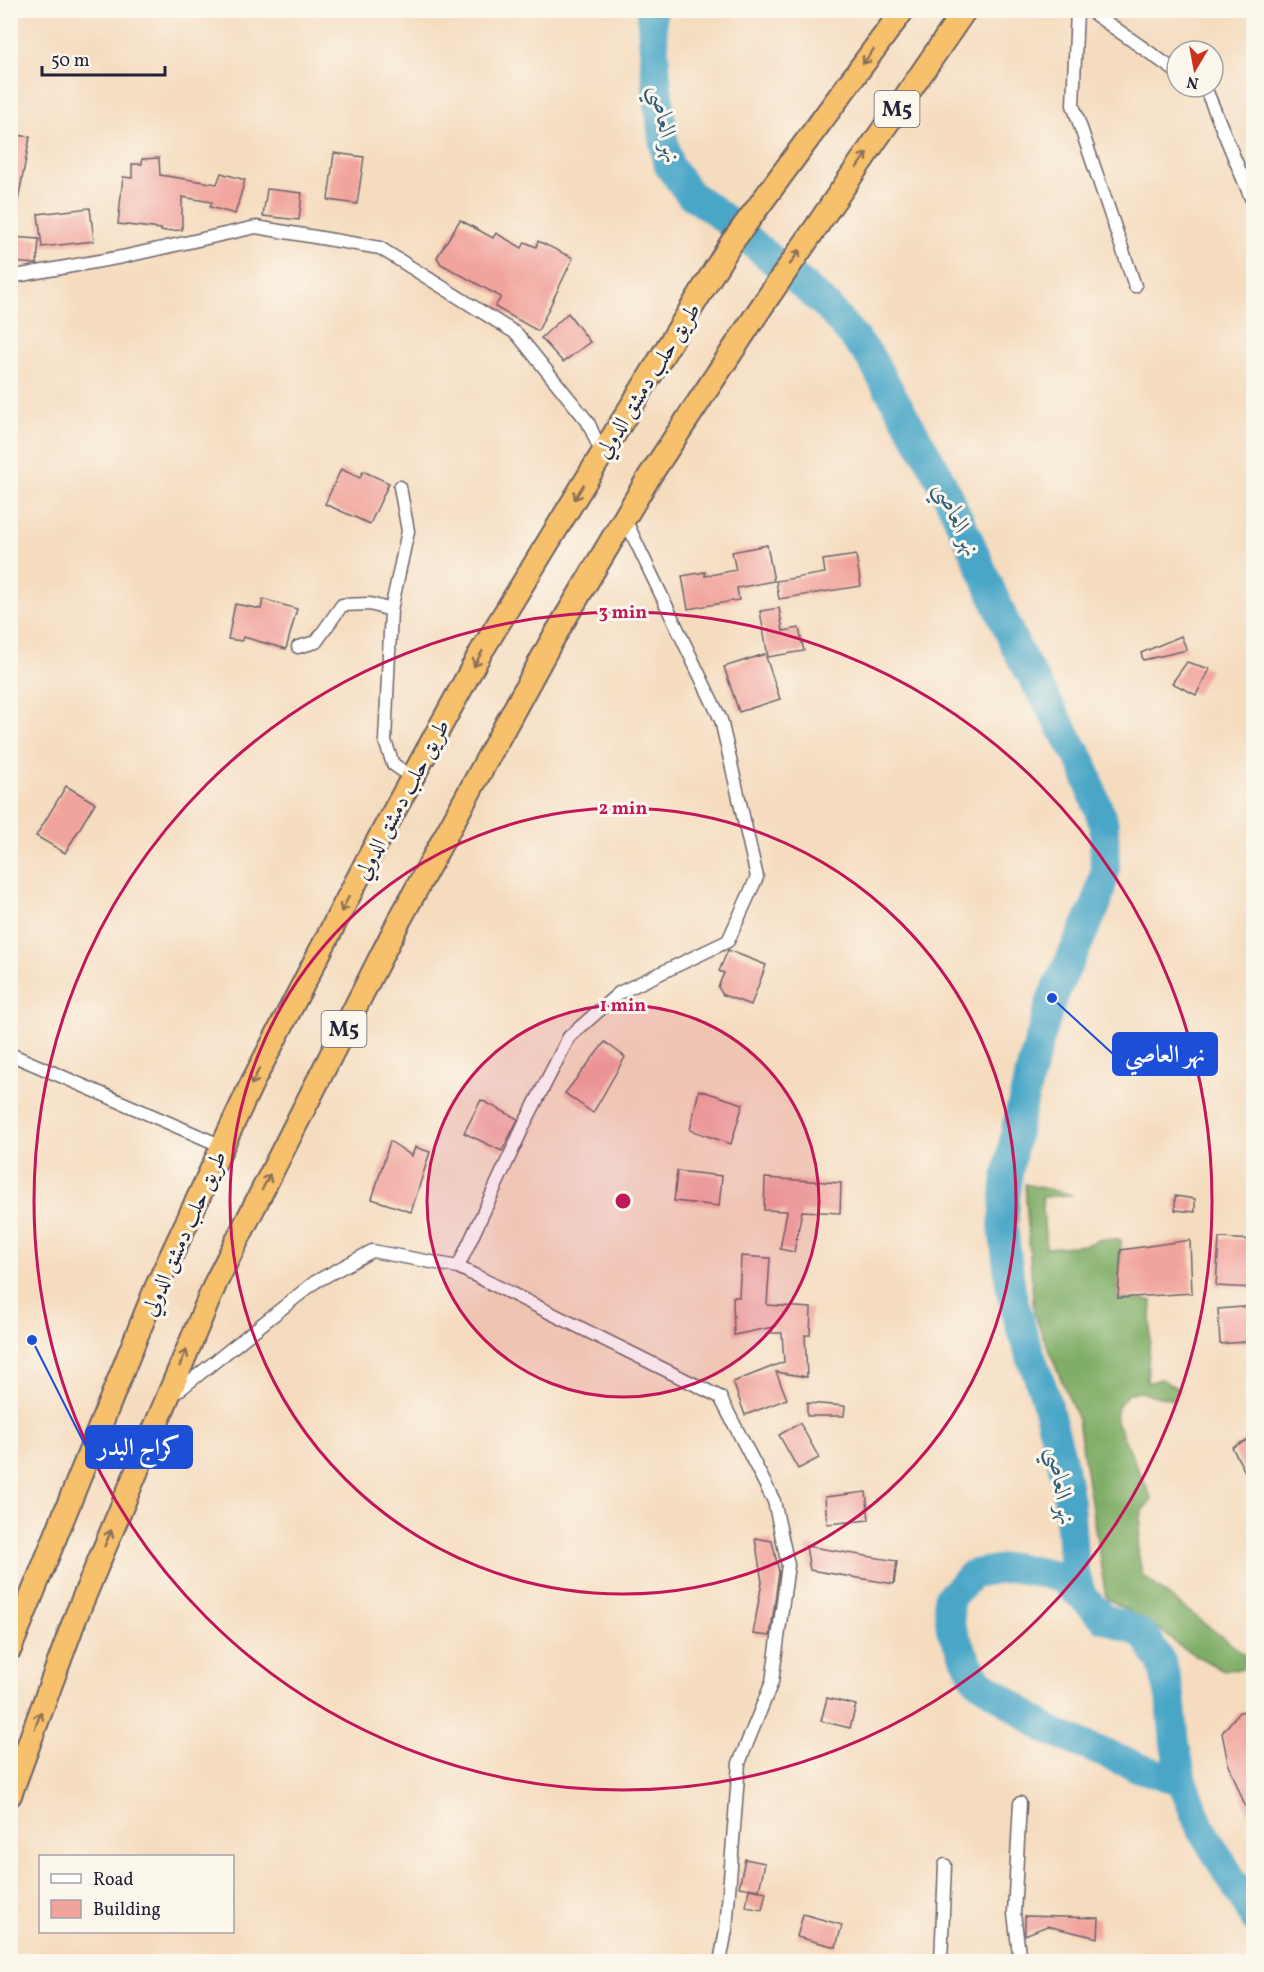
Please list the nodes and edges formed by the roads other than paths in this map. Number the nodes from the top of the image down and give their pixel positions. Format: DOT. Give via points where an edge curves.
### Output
graph roads {
  1 [pos="903,10"];
  2 [pos="965,10"];
  3 [pos="1077,10"];
  4 [pos="1089,10"];
  5 [pos="1165,64"];
  6 [pos="1210,99"];
  7 [pos="1251,198"];
  8 [pos="10,277"];
  9 [pos="1135,286"];
  10 [pos="602,454"];
  11 [pos="400,487"];
  12 [pos="624,517"];
  13 [pos="391,610"];
  14 [pos="298,647"];
  15 [pos="412,778"];
  16 [pos="10,1054"];
  17 [pos="222,1146"];
  18 [pos="458,1267"];
  19 [pos="165,1401"];
  20 [pos="10,1649"];
  21 [pos="10,1795"];
  22 [pos="1020,1803"];
  23 [pos="945,1865"];
  24 [pos="720,1962"];
  25 [pos="941,1962"];
  26 [pos="1020,1962"];
  1 -- 10 [label="highway, طريق حلب دمشق الدولي / M5, one-way" via="730,245"];
  12 -- 2 [label="highway, M5, one-way" via="762,306"];
  3 -- 9 [label="street" via="1073,105"];
  4 -- 5 [label="street"];
  6 -- 7 [label="street"];
  8 -- 10 [label="street" via="256,227 380,248 517,334 588,422"];
  10 -- 15 [label="highway, طريق حلب دمشق الدولي / M5, one-way" via="481,652"];
  11 -- 13 [label="street" via="408,531"];
  12 -- 18 [label="street" via="721,720 756,877 728,941 619,993 569,1037"];
  19 -- 12 [label="highway, M5, one-way" via="216,1282 399,921 550,642"];
  13 -- 14 [label="street" via="370,604 342,605 316,642"];
  13 -- 15 [label="street" via="385,741 393,764"];
  15 -- 17 [label="highway, طريق حلب دمشق الدولي / M5, one-way"];
  16 -- 17 [label="street"];
  17 -- 20 [label="highway, طريق حلب دمشق الدولي / M5" via="156,1288"];
  18 -- 19 [label="street" via="372,1251 315,1282"];
  18 -- 24 [label="street" via="720,1397 774,1501 788,1565 772,1682 739,1763"];
  21 -- 19 [label="highway, M5, one-way" via="76,1616"];
  22 -- 26 [label="street" via="1014,1913"];
  23 -- 25 [label="street"];
}
